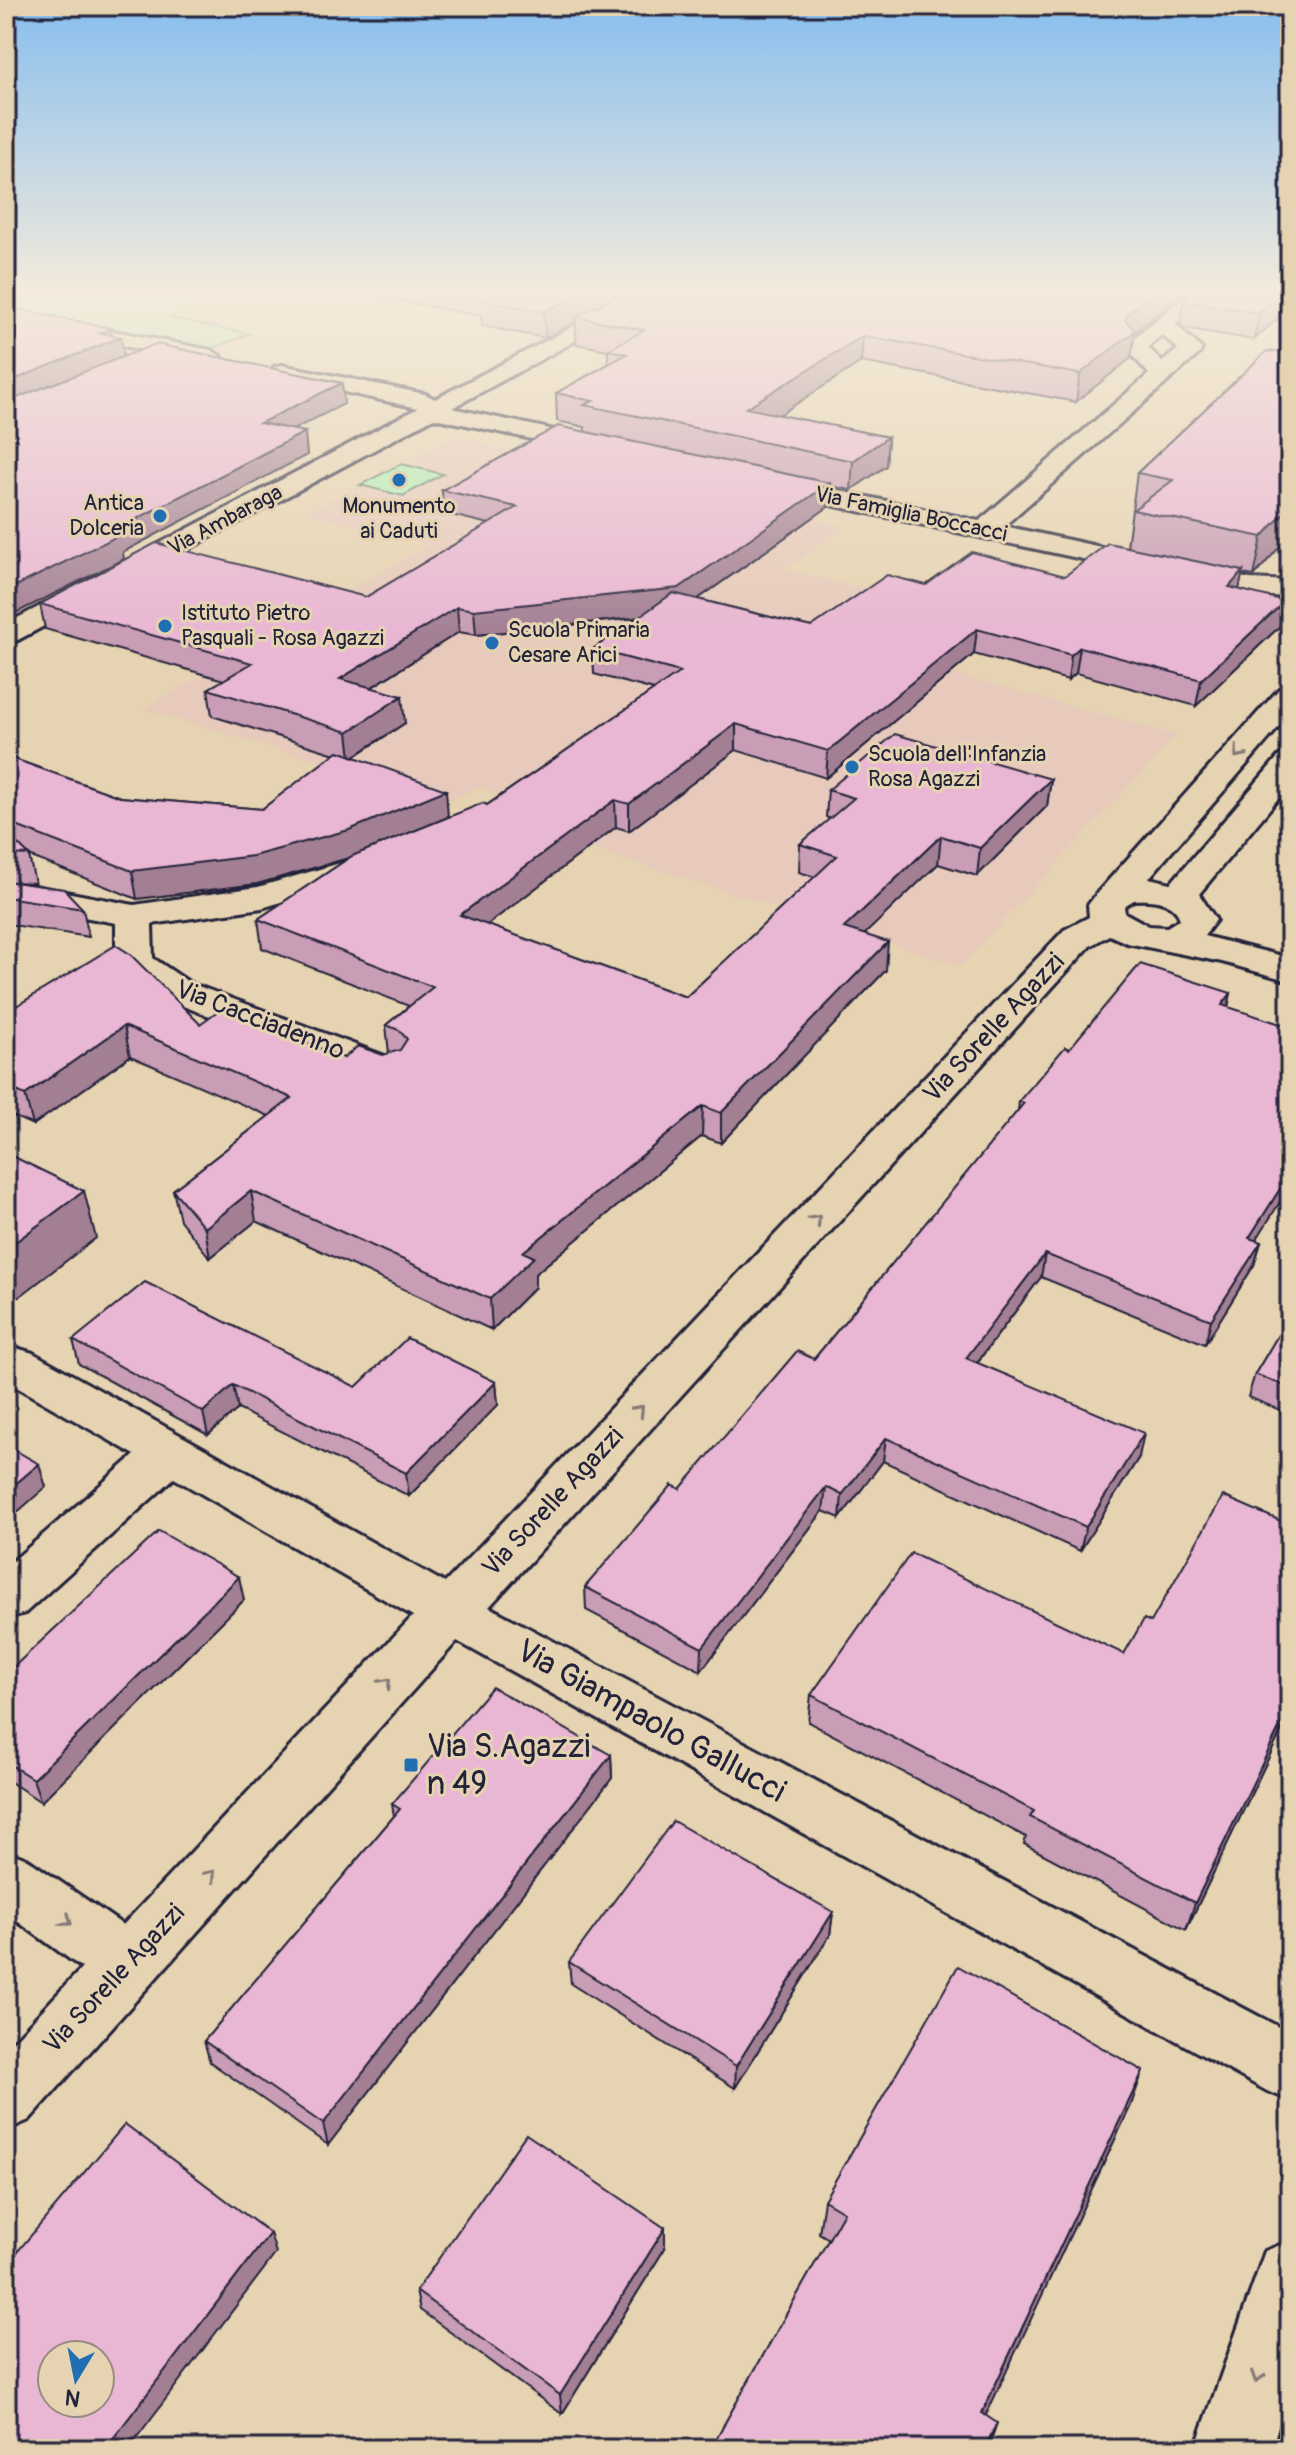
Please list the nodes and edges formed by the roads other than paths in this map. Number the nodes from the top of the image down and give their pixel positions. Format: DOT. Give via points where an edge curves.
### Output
graph roads {
  1 [pos="429,407"];
  2 [pos="440,407"];
  3 [pos="1126,407"];
  4 [pos="432,411"];
  5 [pos="631,454"];
  6 [pos="740,477"];
  7 [pos="984,530"];
  8 [pos="1250,587"];
  9 [pos="1290,589"];
  10 [pos="1290,602"];
  11 [pos="6,635"];
  12 [pos="1290,695"];
  13 [pos="1290,763"];
  14 [pos="407,849"];
  15 [pos="6,895"];
  16 [pos="1187,903"];
  17 [pos="1113,908"];
  18 [pos="134,916"];
  19 [pos="1160,938"];
  20 [pos="1229,952"];
  21 [pos="1290,970"];
  22 [pos="387,1070"];
  23 [pos="16,1365"];
  24 [pos="172,1451"];
  25 [pos="6,1598"];
  26 [pos="451,1612"];
  27 [pos="6,1878"];
  28 [pos="128,1965"];
  29 [pos="1290,2068"];
  30 [pos="6,2097"];
  31 [pos="1290,2276"];
  32 [pos="1233,2449"];
  1 -- 4 [label="street"];
  2 -- 4 [label="street, Via Ambaraga"];
  3 -- 7 [label="street"];
  4 -- 5 [label="street"];
  4 -- 11 [label="street, Via Ambaraga"];
  6 -- 7 [label="street, Via Famiglia Boccacci" via="930,525"];
  7 -- 8 [label="street, Via Famiglia Boccacci"];
  8 -- 9 [label="street, Via Famiglia Boccacci"];
  8 -- 10 [label="street, Via Famiglia Boccacci"];
  12 -- 17 [label="street, Via Sorelle Agazzi, one-way"];
  13 -- 16 [label="street"];
  14 -- 18 [label="street" via="262,897"];
  15 -- 18 [label="street"];
  16 -- 17 [label="street" via="1145,889"];
  16 -- 19 [label="street" via="1198,920 1192,929"];
  16 -- 20 [label="street"];
  17 -- 19 [label="street" via="1132,933"];
  26 -- 17 [label="street, Via Sorelle Agazzi, one-way" via="1077,938"];
  18 -- 22 [label="street, Via Cacciadenno" via="135,962 177,991"];
  19 -- 20 [label="street"];
  20 -- 21 [label="street"];
  23 -- 24 [label="street, Via Giampaolo Gallucci"];
  24 -- 25 [label="street"];
  24 -- 26 [label="street, Via Giampaolo Gallucci"];
  28 -- 26 [label="street, Via Sorelle Agazzi, one-way"];
  26 -- 29 [label="street, Via Giampaolo Gallucci"];
  27 -- 28 [label="street, one-way"];
  28 -- 30 [label="street, Via Sorelle Agazzi"];
  31 -- 32 [label="street, one-way"];
}
